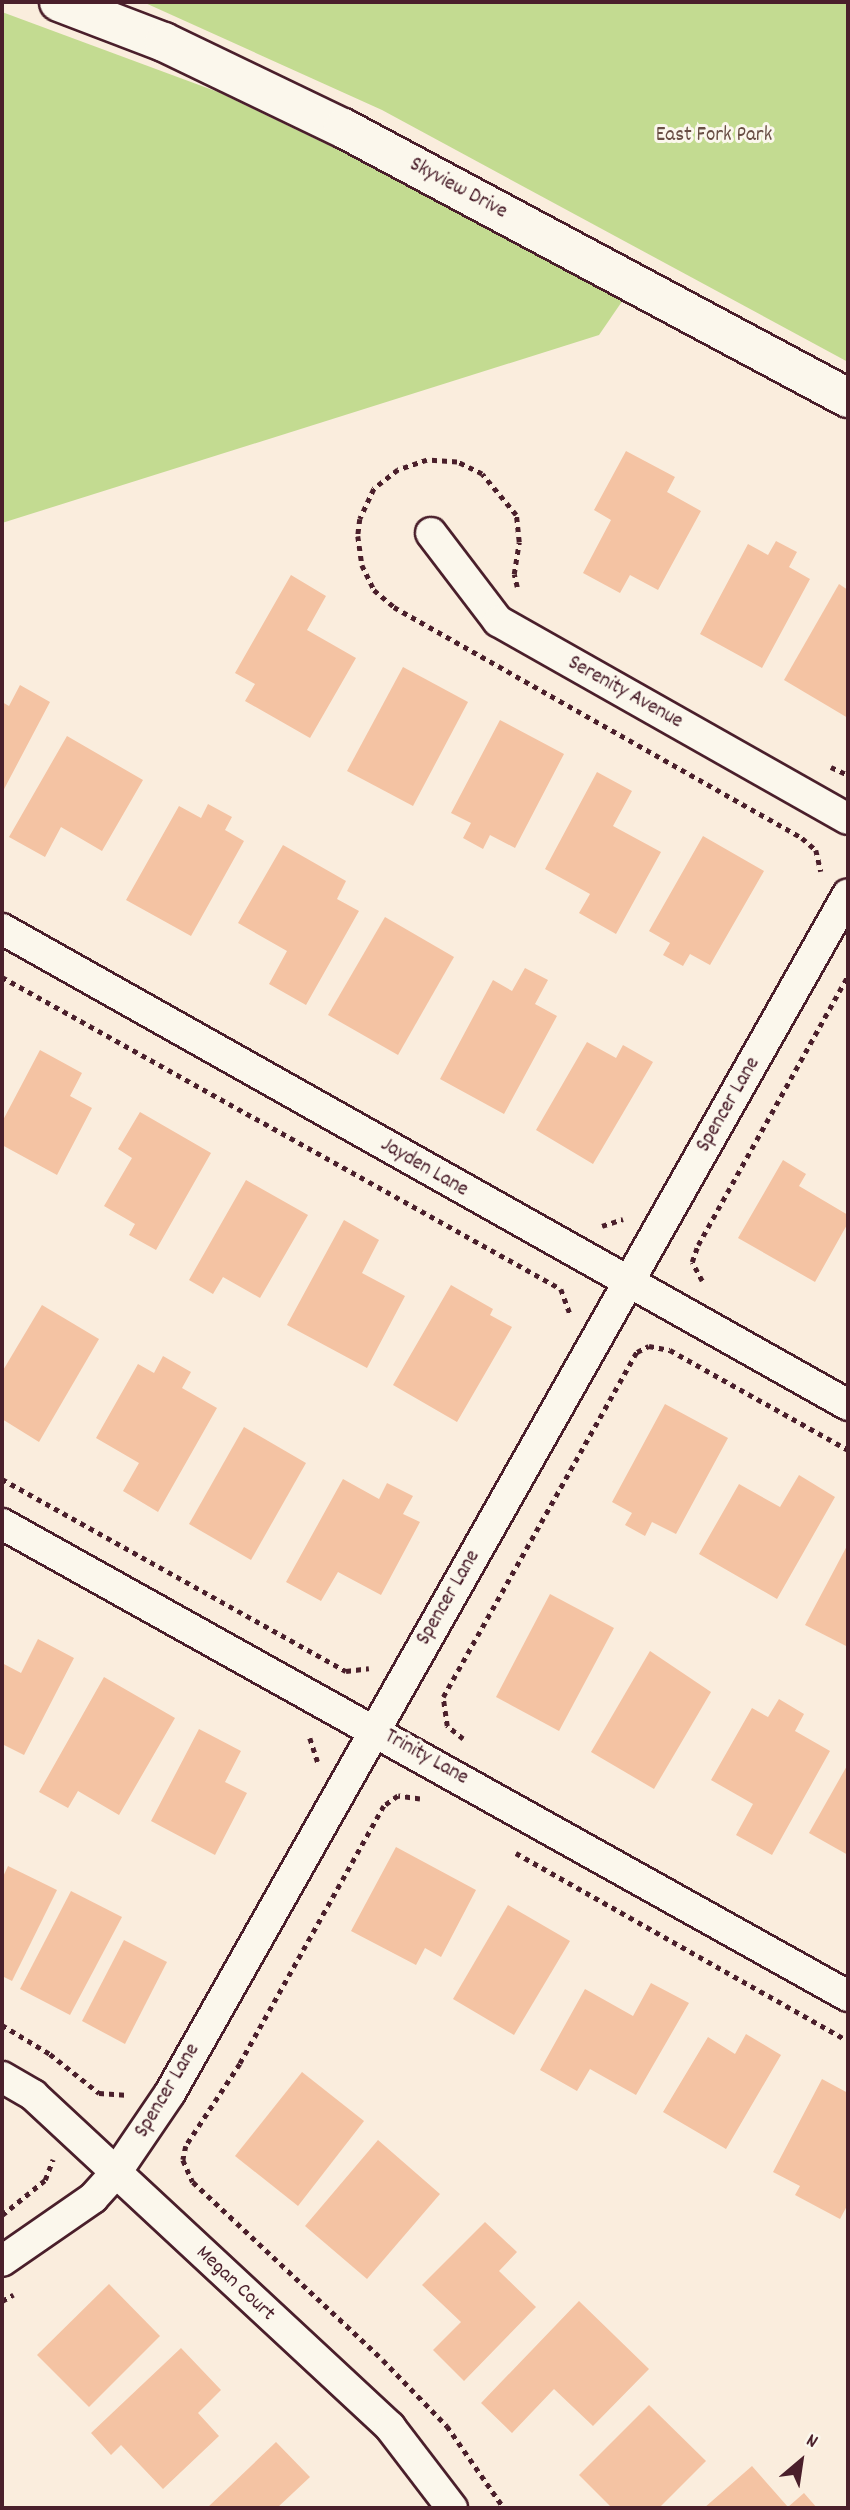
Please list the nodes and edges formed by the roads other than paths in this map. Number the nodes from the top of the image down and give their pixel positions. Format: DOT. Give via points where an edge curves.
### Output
graph roads {
  1 [pos="59,2"];
  2 [pos="848,398"];
  3 [pos="431,533"];
  4 [pos="848,819"];
  5 [pos="848,894"];
  6 [pos="2,929"];
  7 [pos="627,1283"];
  8 [pos="848,1405"];
  9 [pos="2,1524"];
  10 [pos="374,1729"];
  11 [pos="848,1996"];
  12 [pos="2,2077"];
  13 [pos="117,2171"];
  14 [pos="2,2261"];
  15 [pos="452,2508"];
  1 -- 2 [label="street, Skyview Drive" via="164,42 320,116"];
  3 -- 4 [label="street, Serenity Avenue" via="498,621"];
  5 -- 7 [label="street, Spencer Lane"];
  6 -- 7 [label="street, Jayden Lane"];
  7 -- 8 [label="street, Jayden Lane"];
  7 -- 10 [label="street, Spencer Lane"];
  9 -- 10 [label="street, Trinity Lane"];
  10 -- 11 [label="street, Trinity Lane"];
  10 -- 13 [label="street, Spencer Lane" via="170,2093"];
  12 -- 13 [label="street, Megan Court" via="33,2095"];
  13 -- 14 [label="street, Spencer Lane" via="93,2198"];
  13 -- 15 [label="street, Megan Court" via="390,2427"];
}
